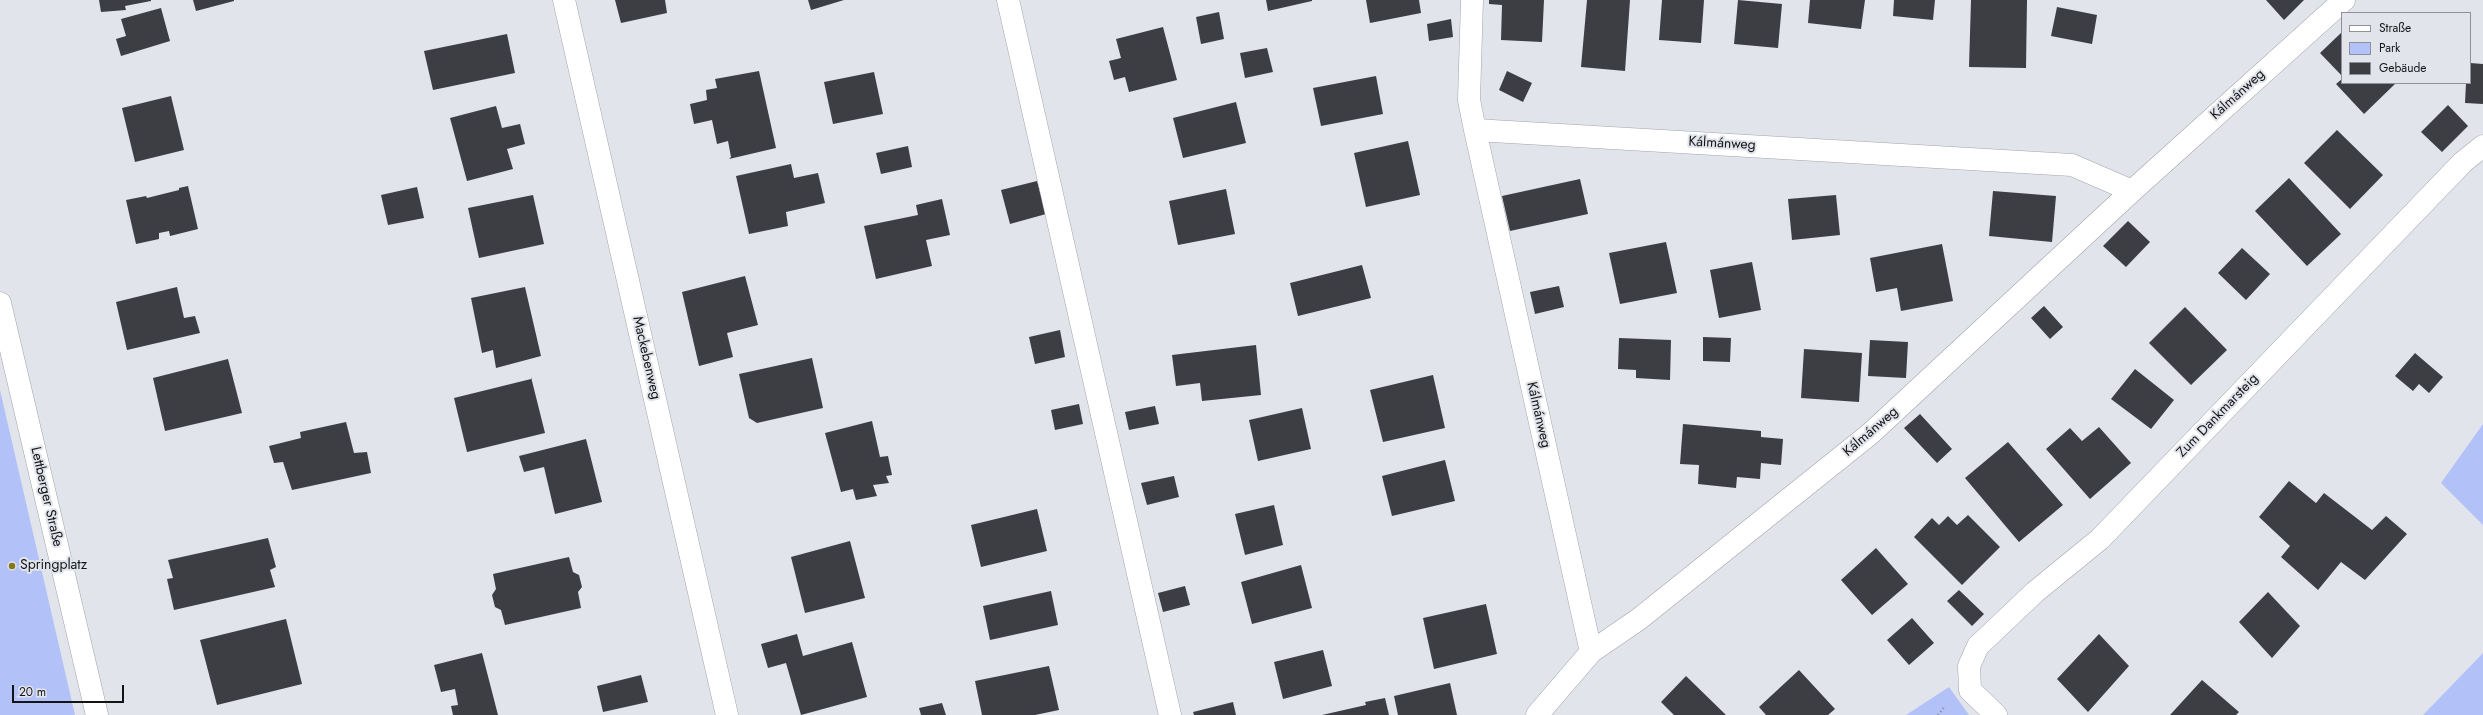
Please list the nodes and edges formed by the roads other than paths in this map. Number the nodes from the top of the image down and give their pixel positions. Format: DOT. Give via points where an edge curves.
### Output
graph roads {
  1 [pos="564,0"];
  2 [pos="1008,0"];
  3 [pos="1472,0"];
  4 [pos="2344,0"];
  5 [pos="1474,130"];
  6 [pos="2483,146"];
  7 [pos="2132,191"];
  8 [pos="0,303"];
  9 [pos="1591,652"];
  10 [pos="97,715"];
  11 [pos="727,715"];
  12 [pos="1170,715"];
  13 [pos="1537,715"];
  14 [pos="1996,715"];
  1 -- 11 [label="street, Mackebenweg"];
  2 -- 12 [label="street"];
  3 -- 5 [label="street, Kálmánweg" via="1469,100"];
  4 -- 7 [label="street, Kálmánweg"];
  5 -- 7 [label="street, Kálmánweg" via="2072,165"];
  5 -- 9 [label="street, Kálmánweg"];
  6 -- 14 [label="street, Zum Dankmarsteig" via="2463,162 2100,539 2035,592 1978,646 1969,666 1970,690"];
  7 -- 9 [label="street, Kálmánweg" via="1870,434 1639,619"];
  8 -- 10 [label="street, Lettberger Straße"];
  9 -- 13 [label="street, Kálmánweg"];
}
